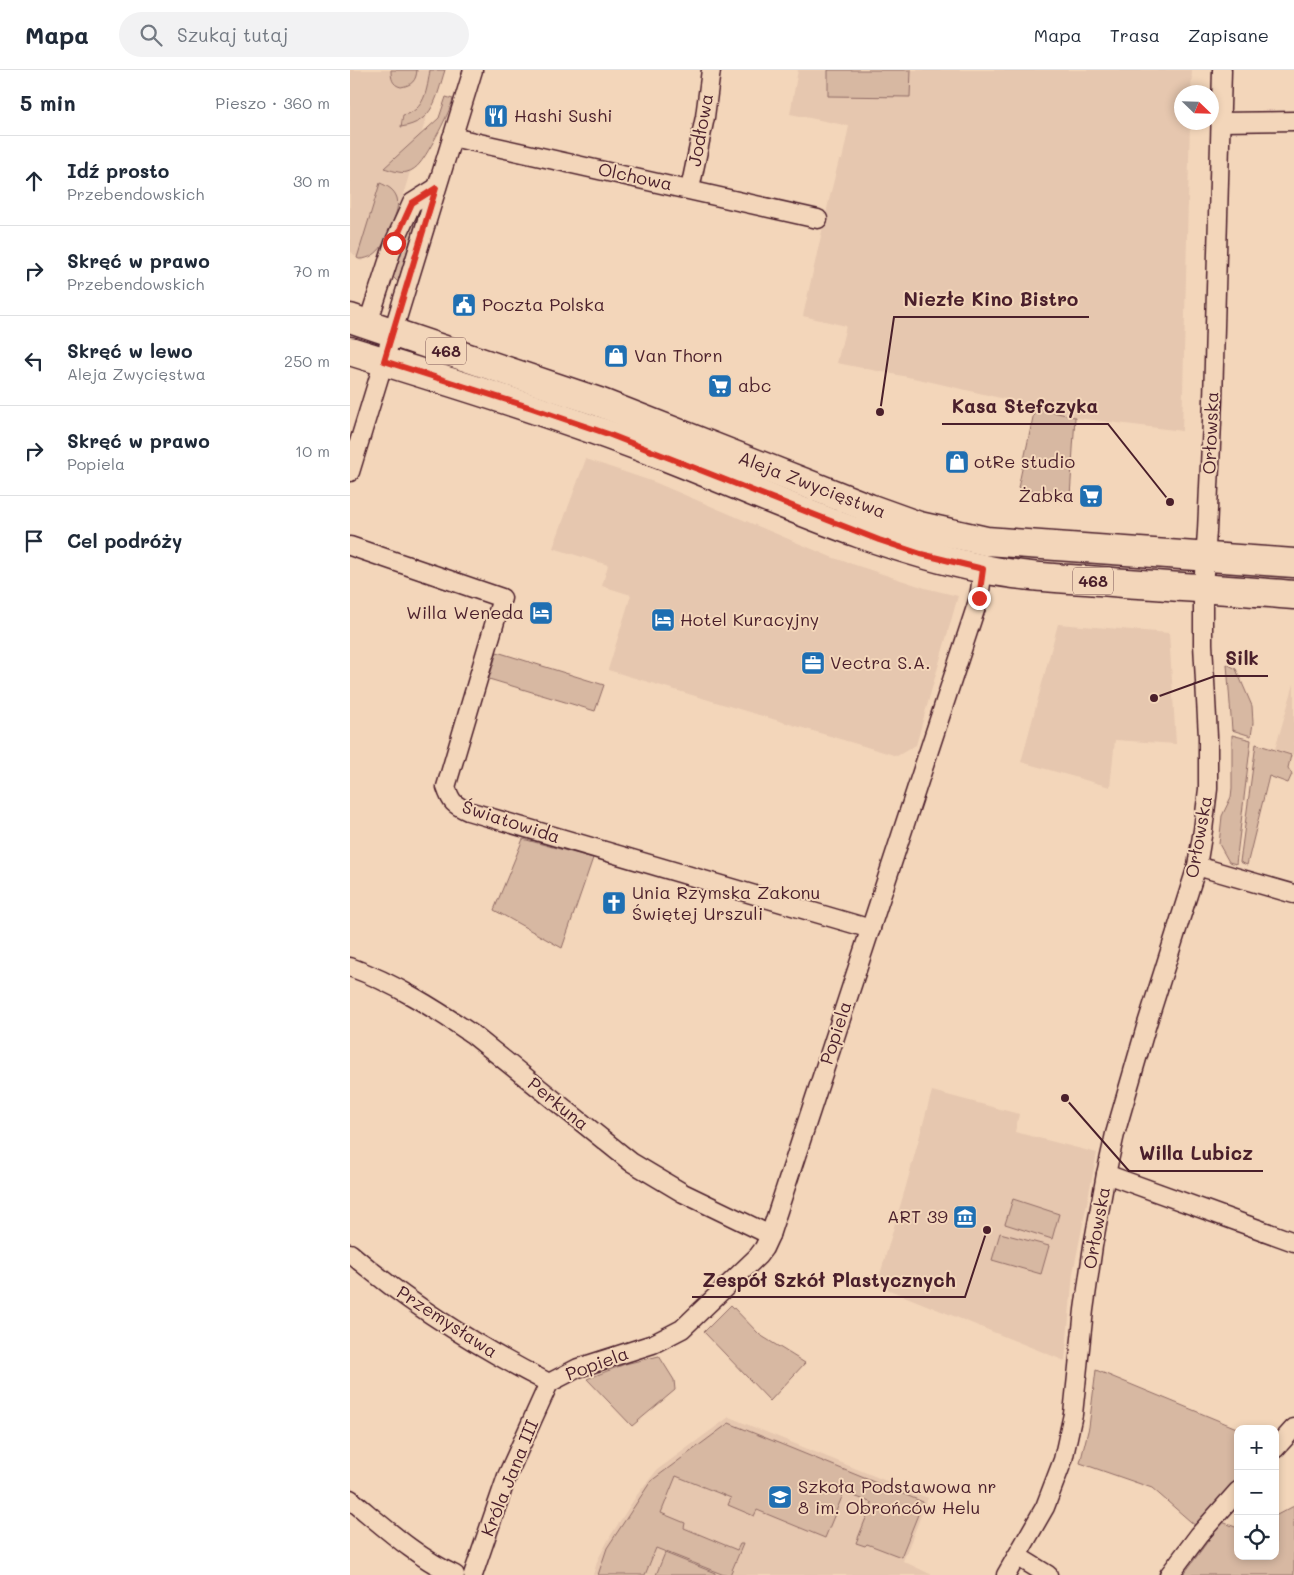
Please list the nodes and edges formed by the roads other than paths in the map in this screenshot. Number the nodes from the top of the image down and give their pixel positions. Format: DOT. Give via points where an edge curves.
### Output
graph roads {
  1 [pos="473,70"];
  2 [pos="710,70"];
  3 [pos="1222,70"];
  4 [pos="1294,121"];
  5 [pos="1220,122"];
  6 [pos="452,137"];
  7 [pos="436,188"];
  8 [pos="690,189"];
  9 [pos="818,219"];
  10 [pos="359,321"];
  11 [pos="393,332"];
  12 [pos="350,350"];
  13 [pos="384,361"];
  14 [pos="350,472"];
  15 [pos="350,546"];
  16 [pos="1206,557"];
  17 [pos="1294,563"];
  18 [pos="983,569"];
  19 [pos="1203,588"];
  20 [pos="1294,595"];
  21 [pos="1197,866"];
  22 [pos="1294,894"];
  23 [pos="870,929"];
  24 [pos="350,967"];
  25 [pos="1106,1174"];
  26 [pos="770,1235"];
  27 [pos="1294,1242"];
  28 [pos="350,1252"];
  29 [pos="549,1382"];
  30 [pos="1234,1496"];
  31 [pos="350,1499"];
  32 [pos="1017,1556"];
  33 [pos="455,1575"];
  34 [pos="473,1575"];
  35 [pos="1006,1575"];
  36 [pos="1048,1575"];
  37 [pos="1169,1575"];
  1 -- 6 [label="street"];
  2 -- 8 [label="street, Jodłowa" via="705,117"];
  3 -- 5 [label="street, Orłowska"];
  4 -- 5 [label="street"];
  5 -- 16 [label="street, Orłowska"];
  6 -- 7 [label="street"];
  6 -- 8 [label="street, Olchowa"];
  7 -- 10 [label="street" via="412,203"];
  7 -- 11 [label="street"];
  8 -- 9 [label="street, Olchowa"];
  10 -- 11 [label="main road, Aleja Zwycięstwa / 468"];
  11 -- 13 [label="street"];
  11 -- 16 [label="main road, Aleja Zwycięstwa / 468" via="599,402 919,526 986,541"];
  12 -- 13 [label="main road, Aleja Zwycięstwa / 468"];
  13 -- 14 [label="street"];
  13 -- 18 [label="main road, Aleja Zwycięstwa / 468" via="608,434 879,540"];
  15 -- 23 [label="street, Światowida" via="502,598 446,787 456,806"];
  16 -- 17 [label="main road, Aleja Zwycięstwa / 468"];
  16 -- 19 [label="street, Orłowska"];
  18 -- 19 [label="main road, Aleja Zwycięstwa / 468" via="1149,586"];
  18 -- 23 [label="street, Popiela" via="979,598"];
  19 -- 20 [label="main road, Aleja Zwycięstwa / 468"];
  19 -- 21 [label="street, Orłowska" via="1208,789"];
  21 -- 22 [label="street"];
  21 -- 25 [label="street, Orłowska" via="1146,1027"];
  23 -- 26 [label="street, Popiela"];
  24 -- 26 [label="street, Perkuna" via="405,992 448,1017 631,1162 683,1193"];
  25 -- 27 [label="street"];
  25 -- 32 [label="street, Orłowska" via="1063,1460 1045,1507"];
  26 -- 29 [label="street, Popiela" via="758,1256 682,1329 653,1344 578,1368"];
  28 -- 29 [label="street, Przemysława" via="420,1308 510,1363"];
  29 -- 34 [label="street, Króla Jana III" via="507,1476"];
  30 -- 37 [label="street"];
  31 -- 33 [label="street" via="407,1546"];
  32 -- 35 [label="street, Orłowska"];
  32 -- 36 [label="street"];
}
